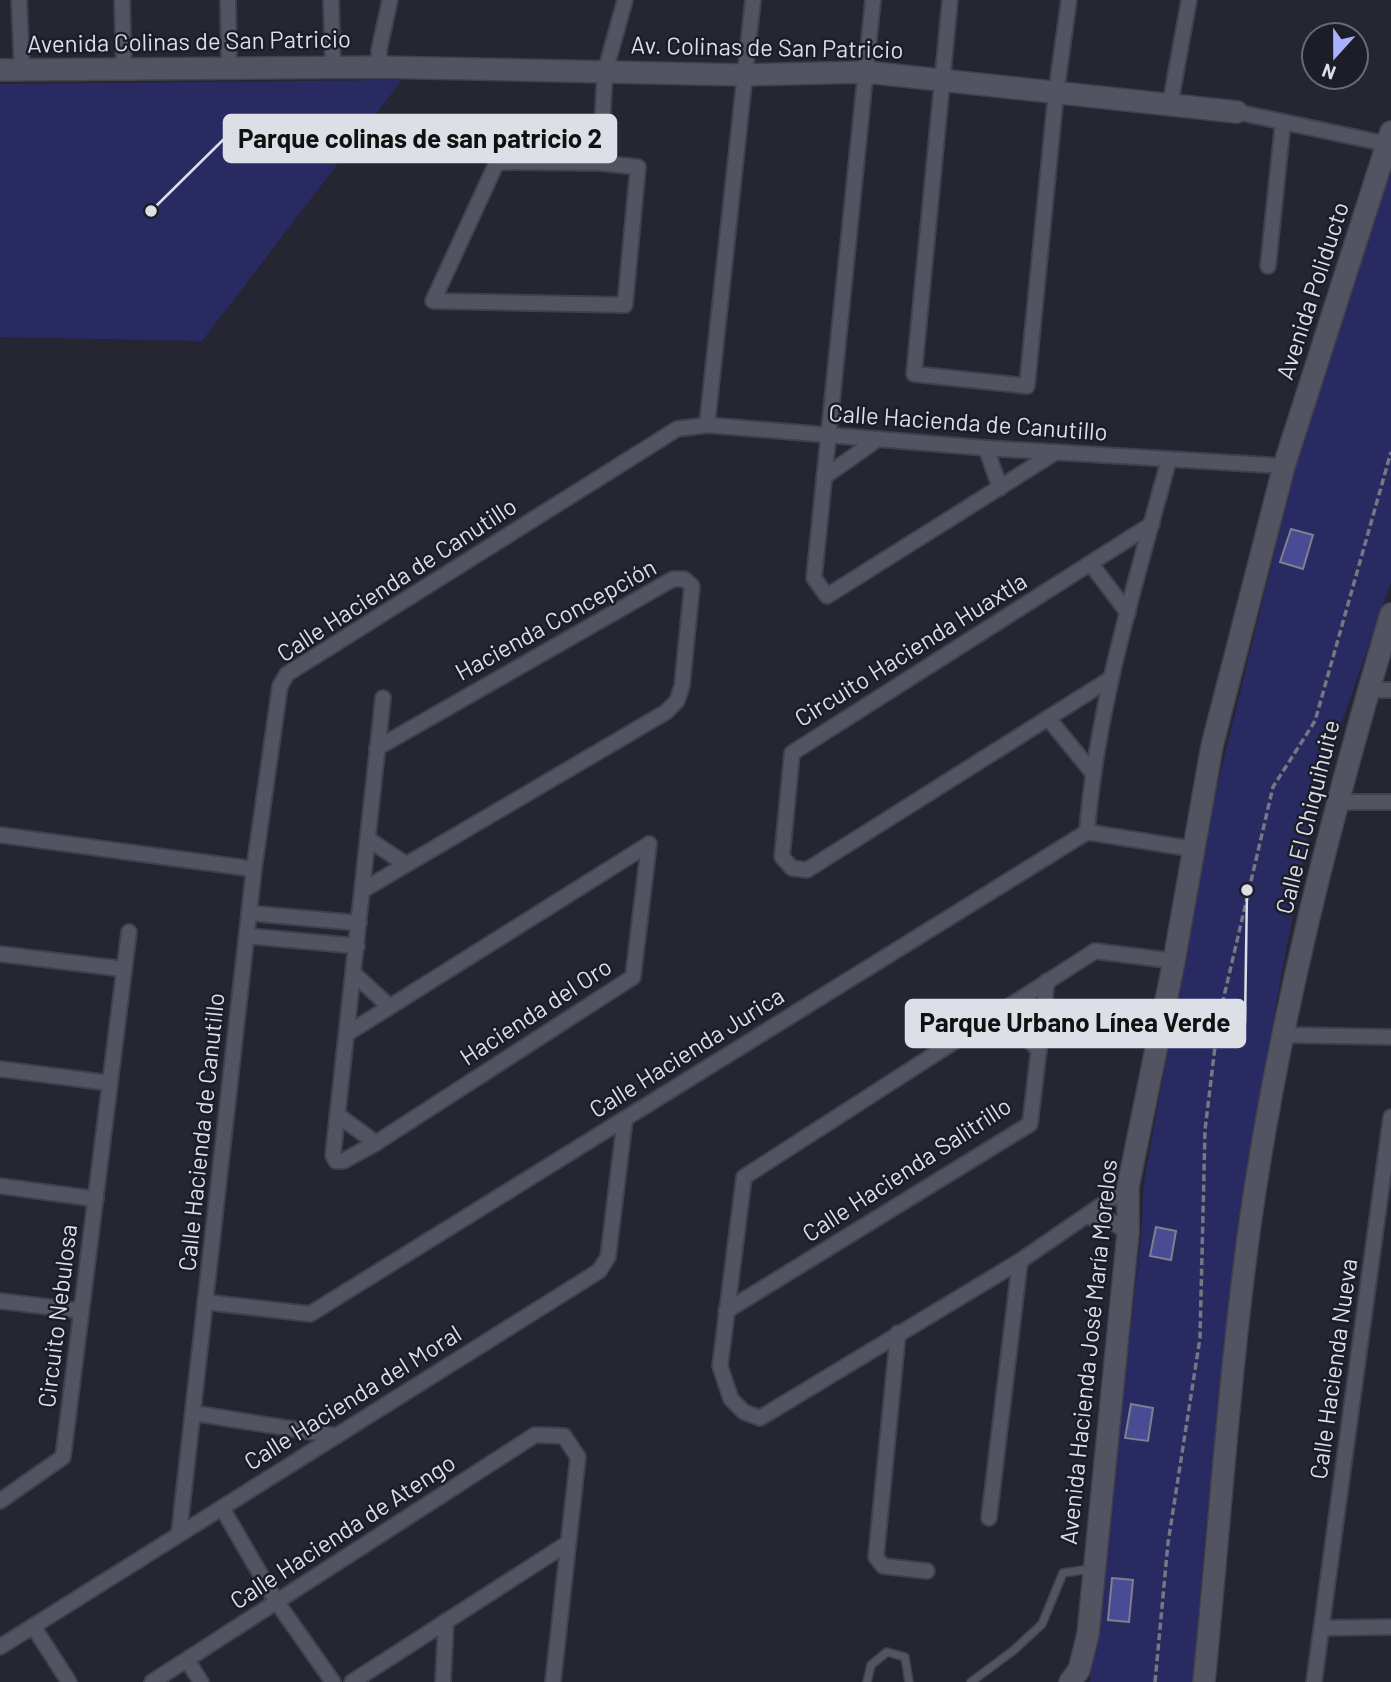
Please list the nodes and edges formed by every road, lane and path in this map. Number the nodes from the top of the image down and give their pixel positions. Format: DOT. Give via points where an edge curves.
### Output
graph roads {
  1 [pos="19,0"];
  2 [pos="122,0"];
  3 [pos="228,0"];
  4 [pos="331,0"];
  5 [pos="390,0"];
  6 [pos="625,0"];
  7 [pos="753,0"];
  8 [pos="873,0"];
  9 [pos="950,0"];
  10 [pos="1069,0"];
  11 [pos="1189,0"];
  12 [pos="379,67"];
  13 [pos="333,68"];
  14 [pos="124,69"];
  15 [pos="229,69"];
  16 [pos="0,70"];
  17 [pos="22,70"];
  18 [pos="605,72"];
  19 [pos="866,72"];
  20 [pos="745,75"];
  21 [pos="941,80"];
  22 [pos="1056,93"];
  23 [pos="1170,105"];
  24 [pos="1237,112"];
  25 [pos="1283,122"];
  26 [pos="1389,138"];
  27 [pos="600,163"];
  28 [pos="1268,267"];
  29 [pos="707,425"];
  30 [pos="828,436"];
  31 [pos="878,439"];
  32 [pos="986,448"];
  33 [pos="1056,452"];
  34 [pos="1391,452"];
  35 [pos="1170,459"];
  36 [pos="1284,466"];
  37 [pos="824,477"];
  38 [pos="1000,488"];
  39 [pos="1152,524"];
  40 [pos="1091,564"];
  41 [pos="1128,613"];
  42 [pos="1391,614"];
  43 [pos="1110,679"];
  44 [pos="1368,690"];
  45 [pos="1391,690"];
  46 [pos="383,698"];
  47 [pos="1048,718"];
  48 [pos="377,748"];
  49 [pos="1092,772"];
  50 [pos="1335,802"];
  51 [pos="1391,802"];
  52 [pos="1087,832"];
  53 [pos="0,835"];
  54 [pos="368,839"];
  55 [pos="1193,849"];
  56 [pos="404,863"];
  57 [pos="254,869"];
  58 [pos="363,890"];
  59 [pos="249,913"];
  60 [pos="359,923"];
  61 [pos="129,932"];
  62 [pos="247,936"];
  63 [pos="357,946"];
  64 [pos="0,954"];
  65 [pos="1174,961"];
  66 [pos="124,969"];
  67 [pos="354,974"];
  68 [pos="1047,981"];
  69 [pos="389,1006"];
  70 [pos="1001,1010"];
  71 [pos="348,1033"];
  72 [pos="1284,1035"];
  73 [pos="1391,1037"];
  74 [pos="1039,1051"];
  75 [pos="0,1069"];
  76 [pos="110,1083"];
  77 [pos="339,1116"];
  78 [pos="1391,1116"];
  79 [pos="625,1119"];
  80 [pos="376,1143"];
  81 [pos="0,1186"];
  82 [pos="1128,1187"];
  83 [pos="96,1199"];
  84 [pos="1088,1217"];
  85 [pos="1128,1233"];
  86 [pos="1020,1261"];
  87 [pos="0,1301"];
  88 [pos="205,1302"];
  89 [pos="82,1311"];
  90 [pos="726,1311"];
  91 [pos="898,1333"];
  92 [pos="193,1413"];
  93 [pos="337,1436"];
  94 [pos="0,1501"];
  95 [pos="222,1508"];
  96 [pos="989,1518"];
  97 [pos="179,1534"];
  98 [pos="568,1543"];
  99 [pos="1094,1568"];
  100 [pos="927,1571"];
  101 [pos="276,1601"];
  102 [pos="446,1621"];
  103 [pos="33,1626"];
  104 [pos="1391,1627"];
  105 [pos="1323,1628"];
  106 [pos="0,1647"];
  107 [pos="187,1660"];
  108 [pos="1077,1678"];
  109 [pos="69,1682"];
  110 [pos="152,1682"];
  111 [pos="201,1682"];
  112 [pos="333,1682"];
  113 [pos="352,1682"];
  114 [pos="443,1682"];
  115 [pos="553,1682"];
  116 [pos="867,1682"];
  117 [pos="909,1682"];
  118 [pos="971,1682"];
  119 [pos="1155,1682"];
  120 [pos="1204,1682"];
  121 [pos="1314,1682"];
  1 -- 17 [label="street"];
  2 -- 14 [label="street"];
  3 -- 15 [label="street"];
  4 -- 13 [label="street"];
  5 -- 12 [label="street"];
  6 -- 18 [label="street"];
  7 -- 20 [label="street"];
  8 -- 19 [label="street"];
  9 -- 21 [label="street"];
  10 -- 22 [label="street"];
  11 -- 23 [label="street"];
  12 -- 13 [label="main road, Avenida Colinas de San Patricio"];
  12 -- 18 [label="main road, Av. Colinas de San Patricio"];
  13 -- 15 [label="main road, Avenida Colinas de San Patricio"];
  14 -- 15 [label="main road, Avenida Colinas de San Patricio"];
  14 -- 17 [label="main road, Avenida Colinas de San Patricio"];
  16 -- 17 [label="main road, Avenida Colinas de San Patricio"];
  18 -- 20 [label="main road, Av. Colinas de San Patricio"];
  18 -- 27 [label="street"];
  19 -- 20 [label="main road, Av. Colinas de San Patricio"];
  19 -- 21 [label="main road, Av. Colinas de San Patricio"];
  19 -- 30 [label="street"];
  20 -- 29 [label="street"];
  21 -- 22 [label="main road, Av. Colinas de San Patricio"];
  21 -- 22 [label="street" via="914,374 1027,386"];
  22 -- 23 [label="main road, Av. Colinas de San Patricio"];
  23 -- 24 [label="main road, Av. Colinas de San Patricio"];
  24 -- 25 [label="street"];
  25 -- 26 [label="street"];
  25 -- 28 [label="street"];
  26 -- 36 [label="main road, Avenida Poliducto"];
  27 -- 27 [label="street" via="497,162 433,301 625,305 638,167"];
  29 -- 30 [label="street, Calle Hacienda de Canutillo"];
  29 -- 57 [label="street, Calle Hacienda de Canutillo" via="677,429 287,674 280,686"];
  30 -- 31 [label="street, Calle Hacienda de Canutillo"];
  30 -- 37 [label="street"];
  31 -- 32 [label="street, Calle Hacienda de Canutillo"];
  31 -- 37 [label="street"];
  32 -- 33 [label="street, Calle Hacienda de Canutillo"];
  32 -- 38 [label="street"];
  33 -- 35 [label="street, Calle Hacienda de Canutillo"];
  33 -- 38 [label="street"];
  34 -- 119 [label="path" via="1315,721 1273,787 1218,1022 1205,1130 1196,1381 1168,1543"];
  35 -- 36 [label="street, Calle Hacienda de Canutillo"];
  35 -- 39 [label="street"];
  36 -- 55 [label="main road, Avenida Hacienda José María Morelos" via="1212,746"];
  37 -- 38 [label="street" via="814,578 827,596"];
  39 -- 40 [label="street, Circuito Hacienda Huaxtla"];
  39 -- 41 [label="street"];
  40 -- 41 [label="street"];
  40 -- 47 [label="street, Circuito Hacienda Huaxtla" via="792,753 782,857 792,868 807,870"];
  41 -- 43 [label="street"];
  42 -- 44 [label="main road, Calle El Chiquihuite"];
  43 -- 47 [label="street, Circuito Hacienda Huaxtla"];
  43 -- 49 [label="street"];
  44 -- 45 [label="street"];
  44 -- 50 [label="main road, Calle El Chiquihuite"];
  46 -- 48 [label="street"];
  47 -- 49 [label="street"];
  48 -- 54 [label="street"];
  48 -- 56 [label="street, Hacienda Concepción" via="673,579 684,579 692,586 682,686 677,701 666,712"];
  49 -- 52 [label="street"];
  50 -- 51 [label="street"];
  50 -- 72 [label="main road, Calle El Chiquihuite"];
  52 -- 55 [label="street"];
  52 -- 79 [label="street, Calle Hacienda Jurica"];
  53 -- 57 [label="street"];
  54 -- 56 [label="street"];
  54 -- 58 [label="street"];
  55 -- 65 [label="main road, Avenida Hacienda José María Morelos"];
  56 -- 58 [label="street"];
  57 -- 59 [label="street, Calle Hacienda de Canutillo"];
  58 -- 60 [label="street"];
  59 -- 60 [label="street"];
  59 -- 62 [label="street, Calle Hacienda de Canutillo"];
  60 -- 63 [label="street"];
  61 -- 66 [label="street"];
  62 -- 63 [label="street"];
  62 -- 88 [label="street, Calle Hacienda de Canutillo"];
  63 -- 67 [label="street"];
  64 -- 66 [label="street"];
  65 -- 68 [label="street" via="1095,951"];
  65 -- 82 [label="main road, Avenida Hacienda José María Morelos"];
  66 -- 76 [label="street"];
  67 -- 69 [label="street"];
  67 -- 71 [label="street"];
  68 -- 70 [label="street"];
  68 -- 74 [label="street, Calle Hacienda Salitrillo"];
  69 -- 71 [label="street, Hacienda del Oro"];
  69 -- 80 [label="street, Hacienda del Oro" via="649,844 633,977"];
  70 -- 74 [label="street"];
  70 -- 90 [label="street" via="744,1177"];
  71 -- 77 [label="street, Hacienda del Oro"];
  72 -- 73 [label="street"];
  72 -- 120 [label="main road" via="1249,1231"];
  74 -- 90 [label="street, Calle Hacienda Salitrillo" via="1031,1124"];
  75 -- 76 [label="street"];
  76 -- 83 [label="street"];
  77 -- 80 [label="street"];
  77 -- 80 [label="street, Hacienda del Oro" via="336,1161"];
  78 -- 105 [label="street, Calle Hacienda Nueva"];
  79 -- 88 [label="street, Calle Hacienda Jurica" via="310,1314"];
  79 -- 93 [label="street, Calle Hacienda del Moral" via="608,1257 599,1271"];
  81 -- 83 [label="street, Circuito Nebulosa"];
  82 -- 84 [label="street"];
  82 -- 85 [label="main road, Avenida Hacienda José María Morelos"];
  83 -- 89 [label="street, Circuito Nebulosa"];
  84 -- 85 [label="street" via="1114,1222"];
  84 -- 86 [label="street"];
  85 -- 99 [label="main road, Avenida Hacienda José María Morelos"];
  86 -- 91 [label="street"];
  86 -- 96 [label="street"];
  87 -- 89 [label="street"];
  88 -- 92 [label="street, Calle Hacienda de Canutillo"];
  89 -- 94 [label="street, Circuito Nebulosa" via="63,1457"];
  90 -- 91 [label="street" via="720,1366 724,1384 744,1412 760,1418"];
  91 -- 100 [label="street" via="876,1557 883,1566"];
  92 -- 93 [label="street"];
  92 -- 97 [label="street, Calle Hacienda de Canutillo"];
  93 -- 95 [label="street, Calle Hacienda del Moral"];
  95 -- 97 [label="street, Calle Hacienda del Moral"];
  95 -- 101 [label="street"];
  97 -- 103 [label="street, Calle Hacienda del Moral"];
  98 -- 101 [label="street, Calle Hacienda de Atengo" via="578,1457 564,1436 536,1435"];
  98 -- 102 [label="street"];
  98 -- 115 [label="street"];
  99 -- 108 [label="main road, Avenida Hacienda José María Morelos" via="1088,1634"];
  99 -- 118 [label="lane" via="1063,1573 1042,1624"];
  101 -- 107 [label="street, Calle Hacienda de Atengo"];
  101 -- 112 [label="street"];
  102 -- 113 [label="street"];
  102 -- 114 [label="street"];
  103 -- 106 [label="street, Calle Hacienda del Moral"];
  103 -- 109 [label="street"];
  104 -- 105 [label="street"];
  105 -- 121 [label="street, Calle Hacienda Nueva"];
  107 -- 110 [label="street, Calle Hacienda de Atengo"];
  107 -- 111 [label="street"];
  116 -- 117 [label="lane" via="871,1665 887,1652 905,1657"];
}
